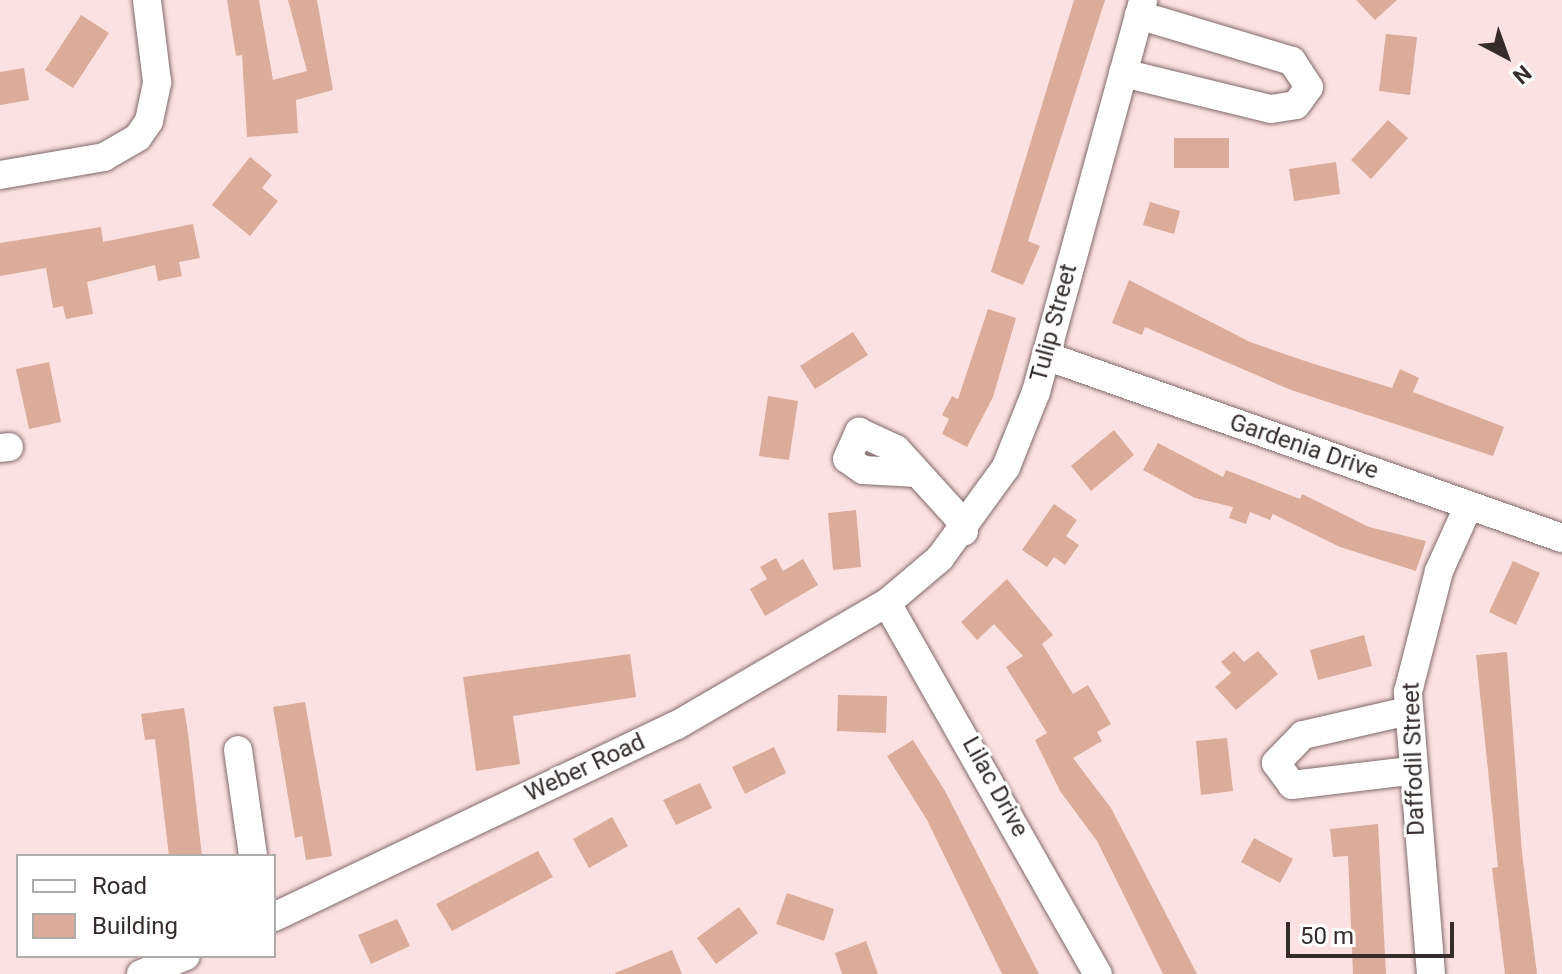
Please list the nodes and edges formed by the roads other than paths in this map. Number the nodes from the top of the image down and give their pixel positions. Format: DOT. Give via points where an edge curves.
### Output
graph roads {
  1 [pos="147,0"];
  2 [pos="1141,8"];
  3 [pos="1123,73"];
  4 [pos="0,175"];
  5 [pos="1046,356"];
  6 [pos="917,473"];
  7 [pos="1469,505"];
  8 [pos="964,532"];
  9 [pos="1562,538"];
  10 [pos="887,603"];
  11 [pos="1408,711"];
  12 [pos="238,750"];
  13 [pos="1410,771"];
  14 [pos="253,854"];
  15 [pos="276,916"];
  16 [pos="181,958"];
  17 [pos="141,974"];
  18 [pos="1098,974"];
  19 [pos="1431,974"];
  1 -- 4 [label="street" via="157,82 149,121 138,137 104,157"];
  2 -- 3 [label="street, Tulip Street"];
  2 -- 3 [label="street" via="1292,61 1309,87 1296,105 1271,109"];
  3 -- 5 [label="street, Tulip Street"];
  5 -- 7 [label="street, Gardenia Drive"];
  5 -- 8 [label="street, Tulip Street" via="1006,467"];
  6 -- 8 [label="street"];
  7 -- 9 [label="street, Gardenia Drive"];
  7 -- 11 [label="street, Daffodil Street" via="1413,655"];
  8 -- 10 [label="street, Tulip Street"];
  10 -- 15 [label="street, Weber Road" via="677,725"];
  10 -- 18 [label="street, Lilac Drive"];
  11 -- 13 [label="street, Daffodil Street"];
  11 -- 13 [label="street" via="1303,735 1276,763 1292,785"];
  12 -- 14 [label="street"];
  13 -- 19 [label="street, Daffodil Street"];
  16 -- 17 [label="street"];
}
